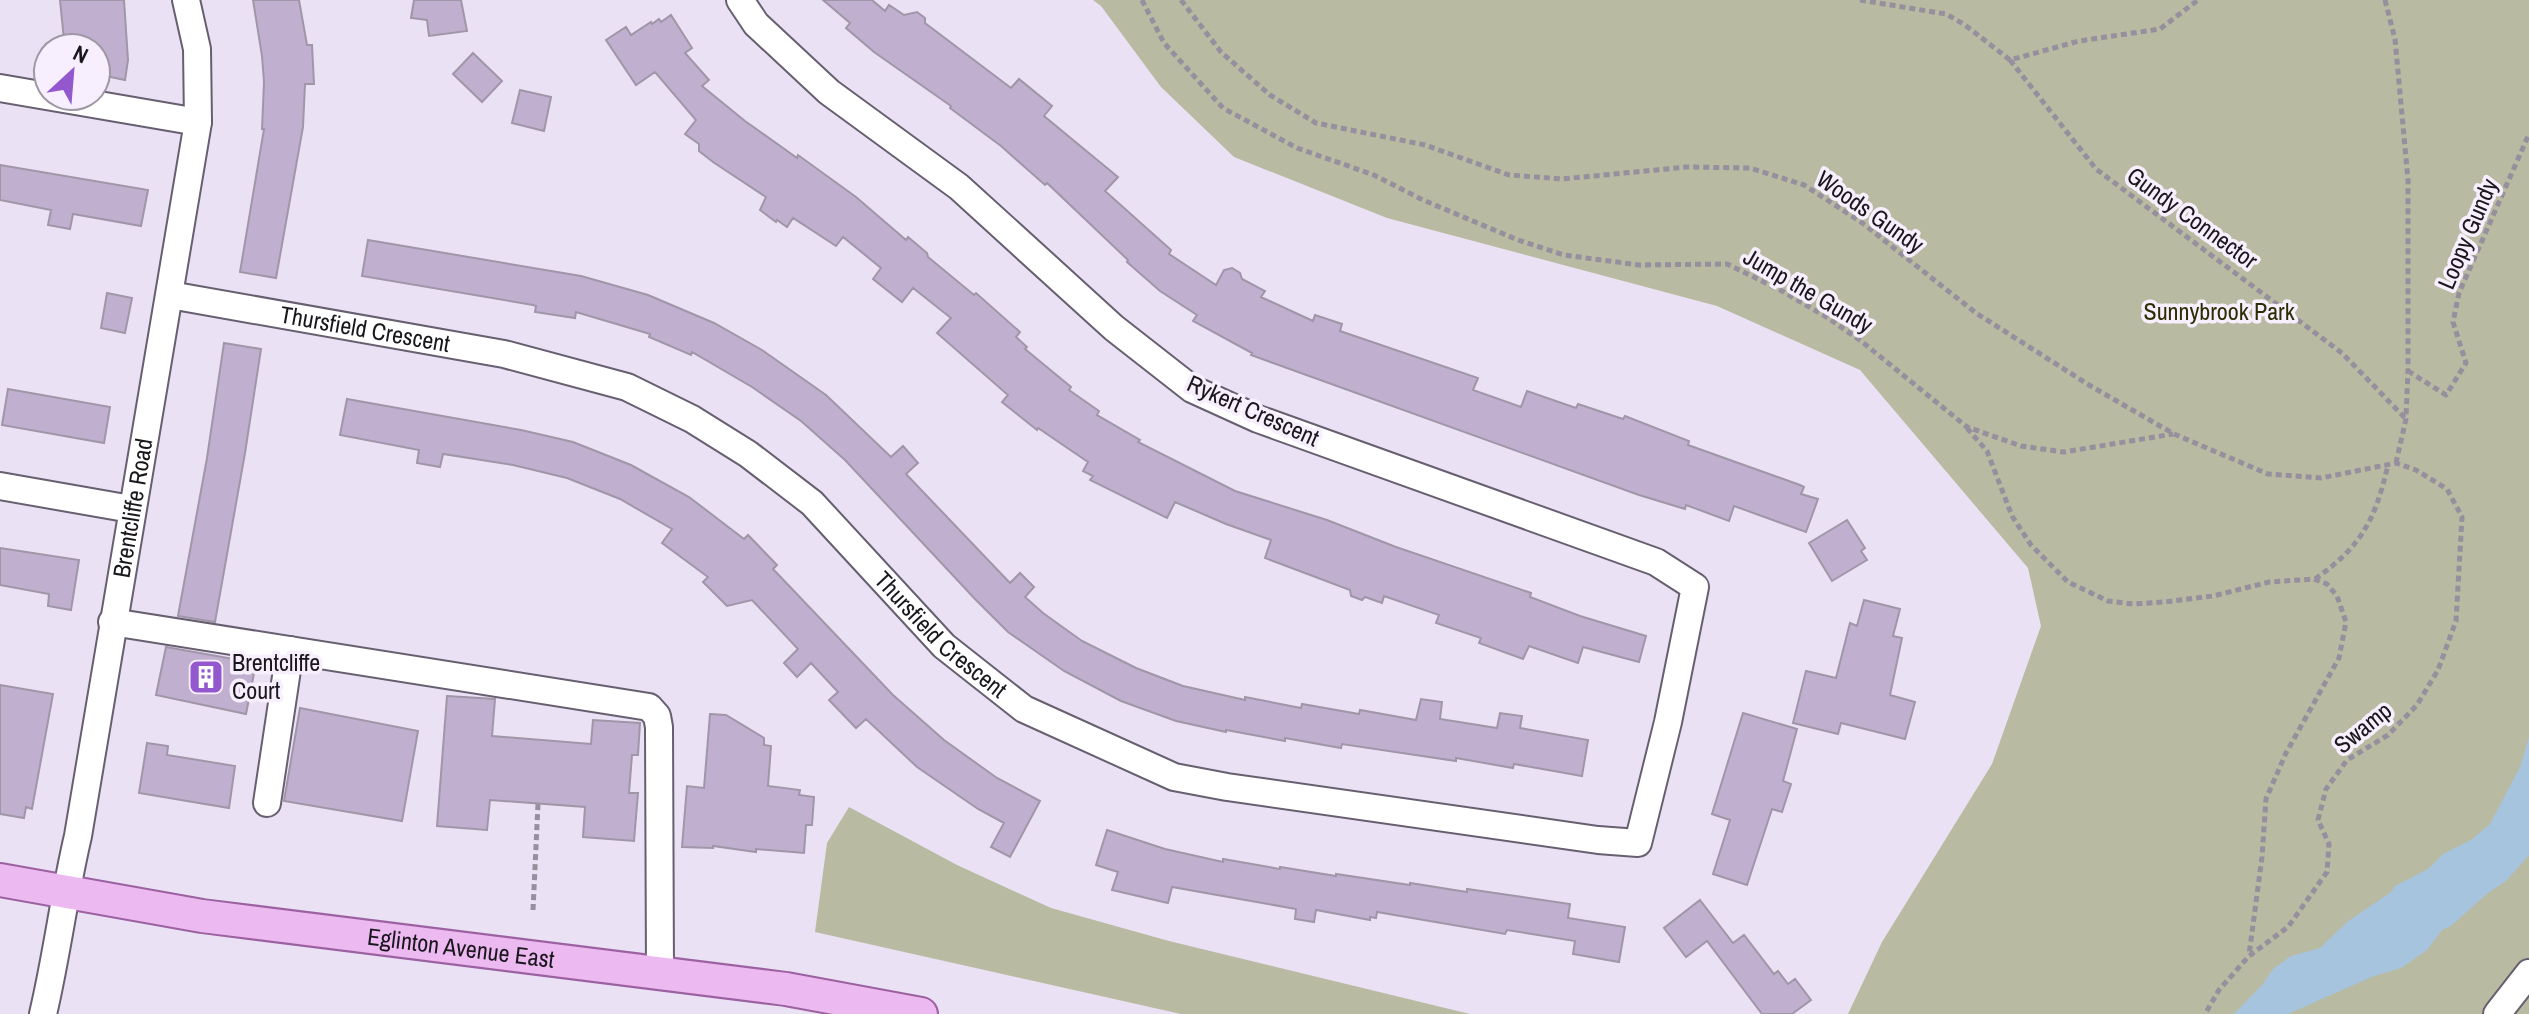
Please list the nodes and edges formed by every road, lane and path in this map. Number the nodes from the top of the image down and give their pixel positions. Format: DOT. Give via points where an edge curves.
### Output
graph roads {
  1 [pos="186,0"];
  2 [pos="740,0"];
  3 [pos="1142,0"];
  4 [pos="1181,0"];
  5 [pos="1860,0"];
  6 [pos="2198,0"];
  7 [pos="2385,0"];
  8 [pos="2010,60"];
  9 [pos="0,88"];
  10 [pos="198,122"];
  11 [pos="2529,134"];
  12 [pos="170,295"];
  13 [pos="2408,371"];
  14 [pos="2406,419"];
  15 [pos="1967,427"];
  16 [pos="2174,434"];
  17 [pos="2396,463"];
  18 [pos="2388,465"];
  19 [pos="0,486"];
  20 [pos="131,509"];
  21 [pos="2314,579"];
  22 [pos="112,622"];
  23 [pos="290,650"];
  24 [pos="1668,722"];
  25 [pos="267,803"];
  26 [pos="538,804"];
  27 [pos="0,880"];
  28 [pos="66,890"];
  29 [pos="533,910"];
  30 [pos="2249,956"];
  31 [pos="660,972"];
  32 [pos="2529,973"];
  33 [pos="43,1014"];
  34 [pos="921,1014"];
  35 [pos="2205,1014"];
  36 [pos="2497,1014"];
  1 -- 10 [label="street, Brentcliffe Road" via="197,49"];
  2 -- 24 [label="street, Rykert Crescent" via="756,24 829,92 959,187 1114,328 1192,389 1258,419 1656,562 1695,587"];
  3 -- 15 [label="path, Jump the Gundy" via="1164,43 1223,108 1297,148 1564,255 1639,265 1727,264 1828,318"];
  4 -- 16 [label="path, Woods Gundy" via="1221,52 1270,95 1316,123 1425,145 1509,175 1562,179 1687,167 1750,168 1804,185 1861,222 1976,313"];
  5 -- 8 [label="path, Gundy Connector" via="1946,14"];
  6 -- 8 [label="path" via="2160,29 2079,41"];
  7 -- 13 [label="path" via="2395,39 2408,180"];
  8 -- 14 [label="path, Gundy Connector" via="2096,169 2342,353"];
  9 -- 10 [label="street"];
  10 -- 12 [label="street, Brentcliffe Road"];
  11 -- 13 [label="path, Loopy Gundy" via="2459,293 2453,322 2466,363 2446,395"];
  12 -- 20 [label="street, Brentcliffe Road"];
  12 -- 24 [label="street, Thursfield Crescent" via="504,354 627,387 748,454 812,503 944,646 1024,709 1174,777 1638,843"];
  13 -- 14 [label="path"];
  14 -- 17 [label="path"];
  15 -- 16 [label="path, Jump the Gundy" via="2021,446 2064,452"];
  15 -- 21 [label="path" via="1987,451 2012,516 2031,545 2068,582 2108,601 2164,602"];
  16 -- 18 [label="path, Woods Gundy" via="2268,474 2321,478"];
  17 -- 18 [label="path, Woods Gundy"];
  17 -- 30 [label="path, Swamp" via="2447,489 2462,517 2456,621 2438,670 2417,705 2388,735 2347,760 2326,789 2318,820 2329,844 2327,872 2288,927"];
  18 -- 21 [label="path" via="2379,502 2352,551"];
  19 -- 20 [label="street"];
  20 -- 22 [label="street, Brentcliffe Road"];
  21 -- 30 [label="path" via="2337,596 2346,622 2339,658 2266,799"];
  22 -- 23 [label="street"];
  22 -- 28 [label="street, Brentcliffe Road"];
  23 -- 25 [label="street"];
  23 -- 31 [label="street" via="649,707 659,727"];
  26 -- 29 [label="path"];
  27 -- 28 [label="main road, Eglinton Avenue East"];
  28 -- 31 [label="main road, Eglinton Avenue East" via="202,916"];
  28 -- 33 [label="street, Brentcliffe Road"];
  30 -- 35 [label="path, Swamp"];
  31 -- 34 [label="main road, Eglinton Avenue East"];
  32 -- 36 [label="street"];
}
